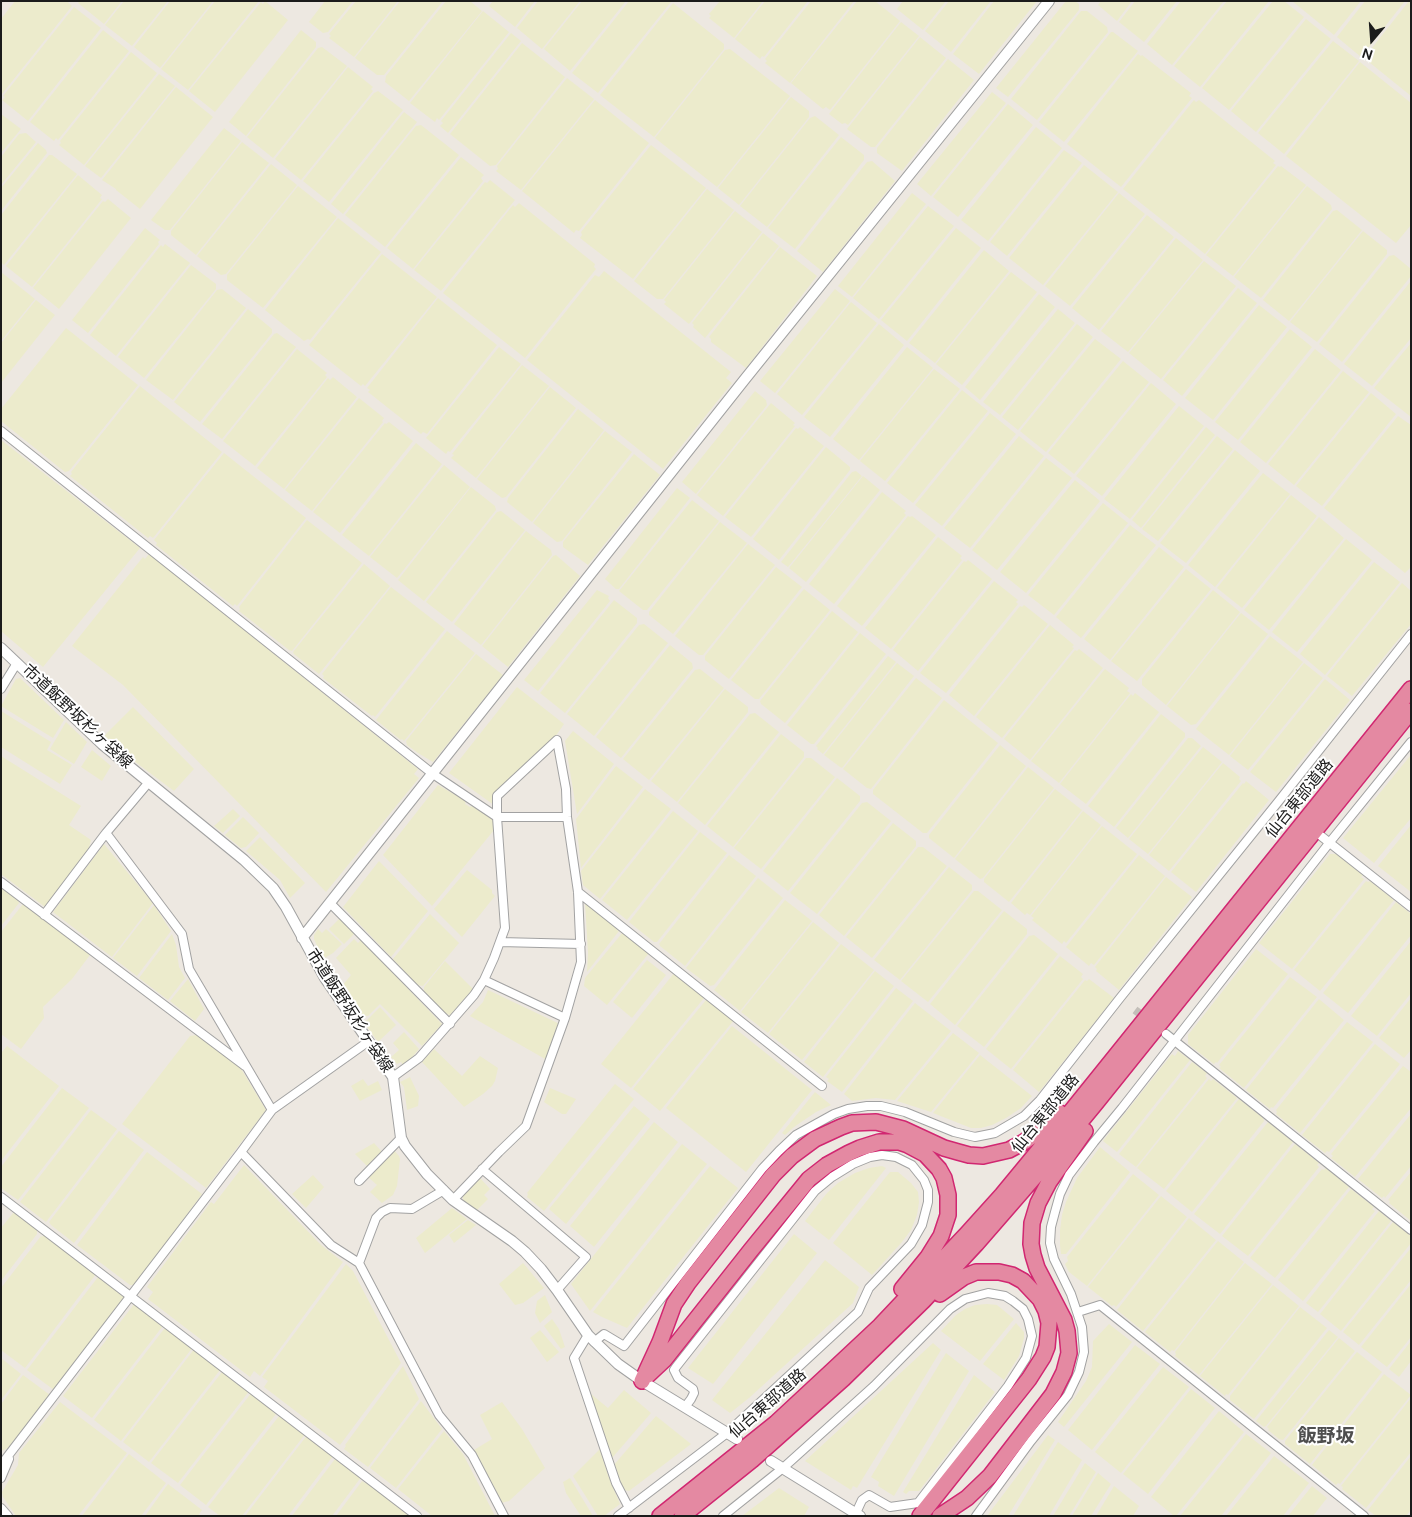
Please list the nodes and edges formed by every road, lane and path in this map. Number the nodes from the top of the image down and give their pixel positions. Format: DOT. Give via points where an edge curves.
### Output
graph roads {
  1 [pos="1048,1"];
  2 [pos="1,432"];
  3 [pos="1411,634"];
  4 [pos="1,648"];
  5 [pos="17,663"];
  6 [pos="1,689"];
  7 [pos="1411,689"];
  8 [pos="1411,711"];
  9 [pos="1411,742"];
  10 [pos="433,774"];
  11 [pos="149,782"];
  12 [pos="497,816"];
  13 [pos="567,817"];
  14 [pos="106,833"];
  15 [pos="1321,836"];
  16 [pos="1330,842"];
  17 [pos="1,882"];
  18 [pos="578,892"];
  19 [pos="330,903"];
  20 [pos="1411,907"];
  21 [pos="44,914"];
  22 [pos="302,938"];
  23 [pos="500,942"];
  24 [pos="581,944"];
  25 [pos="484,980"];
  26 [pos="1178,990"];
  27 [pos="565,1018"];
  28 [pos="450,1024"];
  29 [pos="1166,1034"];
  30 [pos="369,1041"];
  31 [pos="1174,1041"];
  32 [pos="248,1069"];
  33 [pos="393,1077"];
  34 [pos="822,1086"];
  35 [pos="272,1110"];
  36 [pos="401,1138"];
  37 [pos="241,1152"];
  38 [pos="482,1169"];
  39 [pos="359,1181"];
  40 [pos="444,1190"];
  41 [pos="1,1198"];
  42 [pos="453,1200"];
  43 [pos="1411,1230"];
  44 [pos="359,1263"];
  45 [pos="557,1290"];
  46 [pos="131,1296"];
  47 [pos="1078,1312"];
  48 [pos="591,1338"];
  49 [pos="642,1381"];
  50 [pos="685,1407"];
  51 [pos="776,1423"];
  52 [pos="795,1423"];
  53 [pos="727,1433"];
  54 [pos="737,1439"];
  55 [pos="10,1455"];
  56 [pos="1,1460"];
  57 [pos="771,1461"];
  58 [pos="1,1465"];
  59 [pos="783,1468"];
  60 [pos="1,1478"];
  61 [pos="1,1508"];
  62 [pos="629,1508"];
  63 [pos="858,1514"];
  64 [pos="8,1516"];
  65 [pos="417,1516"];
  66 [pos="504,1516"];
  67 [pos="618,1516"];
  68 [pos="660,1516"];
  69 [pos="682,1516"];
  70 [pos="723,1516"];
  71 [pos="920,1516"];
  72 [pos="940,1516"];
  73 [pos="976,1516"];
  74 [pos="1364,1516"];
  1 -- 10 [label="street"];
  2 -- 10 [label="street"];
  3 -- 48 [label="street" via="1024,1116 995,1133 974,1137 881,1106 848,1109 834,1114 796,1135 762,1169 624,1346 604,1334"];
  4 -- 5 [label="street, 市道飯野坂杉ヶ袋線"];
  5 -- 6 [label="street"];
  5 -- 11 [label="street, 市道飯野坂杉ヶ袋線" via="102,744"];
  7 -- 26 [label="highway, 仙台東部道路"];
  8 -- 26 [label="highway, 仙台東部道路"];
  9 -- 16 [label="street"];
  10 -- 12 [label="street"];
  10 -- 19 [label="street"];
  11 -- 14 [label="street"];
  11 -- 22 [label="street, 市道飯野坂杉ヶ袋線" via="260,875 286,907"];
  12 -- 13 [label="street"];
  12 -- 13 [label="street" via="497,796 557,740 566,789"];
  12 -- 23 [label="street" via="505,928"];
  13 -- 18 [label="street"];
  14 -- 21 [label="street"];
  14 -- 32 [label="street" via="182,934 190,969"];
  15 -- 16 [label="street"];
  16 -- 20 [label="street"];
  16 -- 31 [label="street"];
  17 -- 21 [label="street"];
  18 -- 24 [label="street"];
  18 -- 34 [label="street"];
  19 -- 22 [label="street"];
  19 -- 28 [label="street"];
  21 -- 32 [label="street"];
  22 -- 30 [label="street, 市道飯野坂杉ヶ袋線" via="325,978"];
  23 -- 24 [label="street"];
  23 -- 25 [label="street"];
  24 -- 27 [label="street" via="581,962"];
  25 -- 27 [label="street"];
  25 -- 28 [label="street"];
  26 -- 49 [label="highway" via="1051,1122 1009,1150 983,1156 970,1155 944,1148 888,1124 864,1122 852,1123 815,1139 773,1175 680,1294"];
  26 -- 51 [label="highway, 仙台東部道路" via="965,1236 880,1326"];
  26 -- 52 [label="highway, 仙台東部道路" via="1043,1167 976,1244 891,1333"];
  26 -- 72 [label="highway" via="1102,1109 1056,1170 1034,1212 1033,1255 1064,1320 1068,1340 1069,1354 1060,1384 984,1484"];
  27 -- 38 [label="street" via="526,1126"];
  28 -- 33 [label="street" via="419,1058"];
  29 -- 31 [label="street"];
  30 -- 33 [label="street, 市道飯野坂杉ヶ袋線"];
  30 -- 35 [label="street"];
  31 -- 43 [label="street"];
  31 -- 47 [label="street" via="1075,1166 1060,1194 1050,1243"];
  32 -- 35 [label="street"];
  33 -- 36 [label="street, 市道飯野坂杉ヶ袋線"];
  35 -- 37 [label="street"];
  36 -- 39 [label="street"];
  36 -- 40 [label="street, 市道飯野坂杉ヶ袋線" via="427,1174"];
  37 -- 44 [label="street" via="331,1245"];
  37 -- 46 [label="street"];
  38 -- 42 [label="street"];
  38 -- 45 [label="street" via="586,1257"];
  40 -- 42 [label="street, 市道飯野坂杉ヶ袋線"];
  40 -- 44 [label="street" via="412,1209 390,1208 382,1212 376,1218"];
  41 -- 46 [label="street"];
  42 -- 45 [label="street, 市道飯野坂杉ヶ袋線" via="512,1241"];
  44 -- 66 [label="street" via="439,1415 472,1455"];
  45 -- 48 [label="street, 市道飯野坂杉ヶ袋線"];
  46 -- 55 [label="street"];
  46 -- 65 [label="street"];
  47 -- 73 [label="street" via="1084,1352 1071,1390"];
  47 -- 74 [label="street" via="1100,1305"];
  48 -- 49 [label="street, 市道飯野坂杉ヶ袋線"];
  48 -- 62 [label="street" via="574,1358 616,1483"];
  49 -- 50 [label="street, 市道飯野坂杉ヶ袋線"];
  49 -- 51 [label="highway" via="664,1360 809,1179 838,1158 870,1144 889,1141 916,1148 936,1165 947,1187 948,1215 941,1236 913,1278"];
  50 -- 53 [label="street, 市道飯野坂杉ヶ袋線"];
  50 -- 53 [label="street" via="693,1389 678,1378 674,1370 676,1366 815,1191 852,1164 870,1158 882,1155 896,1157 912,1165 928,1190 926,1214 914,1239 869,1288 858,1312"];
  51 -- 68 [label="highway, 仙台東部道路"];
  52 -- 69 [label="highway, 仙台東部道路"];
  52 -- 71 [label="highway" via="848,1384 955,1282 976,1272 988,1271 1012,1275 1023,1281 1040,1299 1046,1311 1048,1335 1043,1357"];
  53 -- 54 [label="street, 市道飯野坂杉ヶ袋線"];
  53 -- 62 [label="street"];
  55 -- 56 [label="street"];
  55 -- 58 [label="street"];
  55 -- 60 [label="street"];
  57 -- 59 [label="street"];
  59 -- 63 [label="street"];
  59 -- 63 [label="street" via="874,1386 950,1309 988,1293 1014,1301 1028,1318 1032,1336 1026,1358 1008,1386 918,1503 890,1507 869,1495 862,1500"];
  59 -- 70 [label="street"];
  61 -- 64 [label="street"];
  62 -- 67 [label="street"];
}
